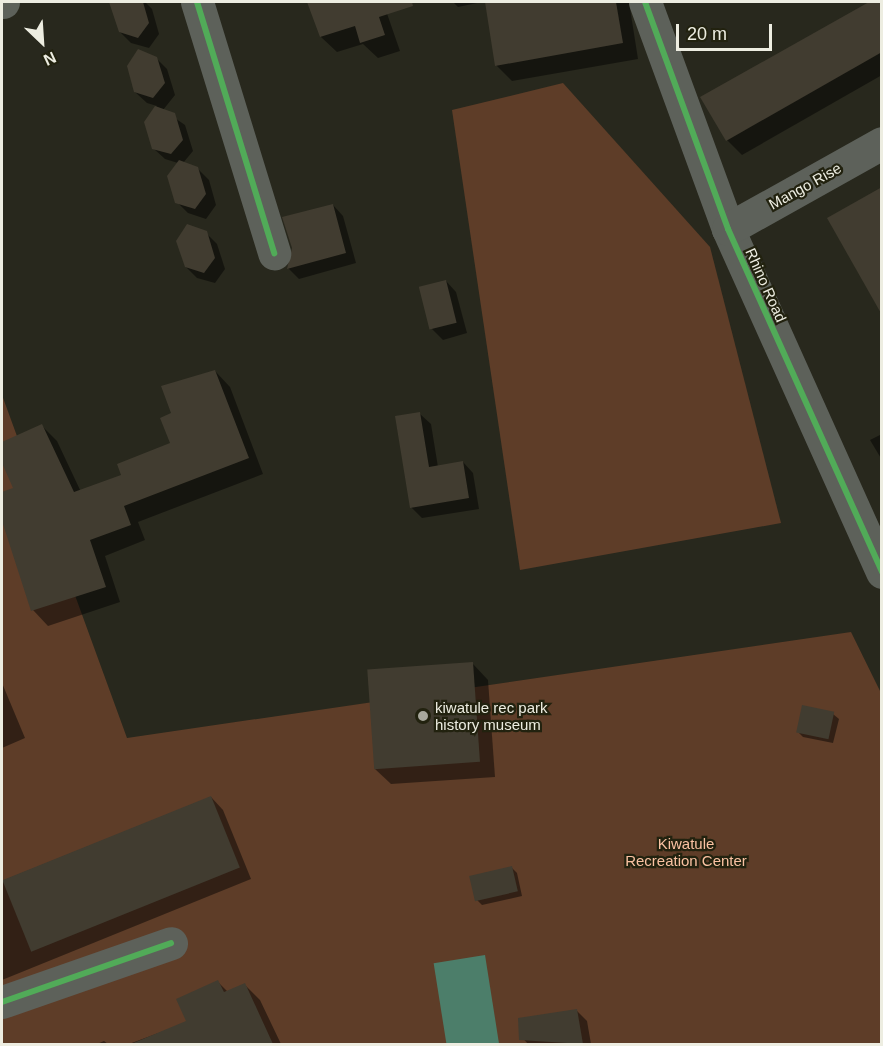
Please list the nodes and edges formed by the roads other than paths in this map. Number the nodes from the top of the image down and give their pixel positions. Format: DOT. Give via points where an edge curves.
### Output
graph roads {
  1 [pos="197,2"];
  2 [pos="645,2"];
  3 [pos="882,143"];
  4 [pos="728,229"];
  5 [pos="274,253"];
  6 [pos="882,572"];
  7 [pos="171,943"];
  8 [pos="2,1002"];
  1 -- 5 [label="street"];
  2 -- 4 [label="street, Rhino Road"];
  3 -- 4 [label="street, Mango Rise"];
  4 -- 6 [label="street, Rhino Road"];
  7 -- 8 [label="street"];
}
